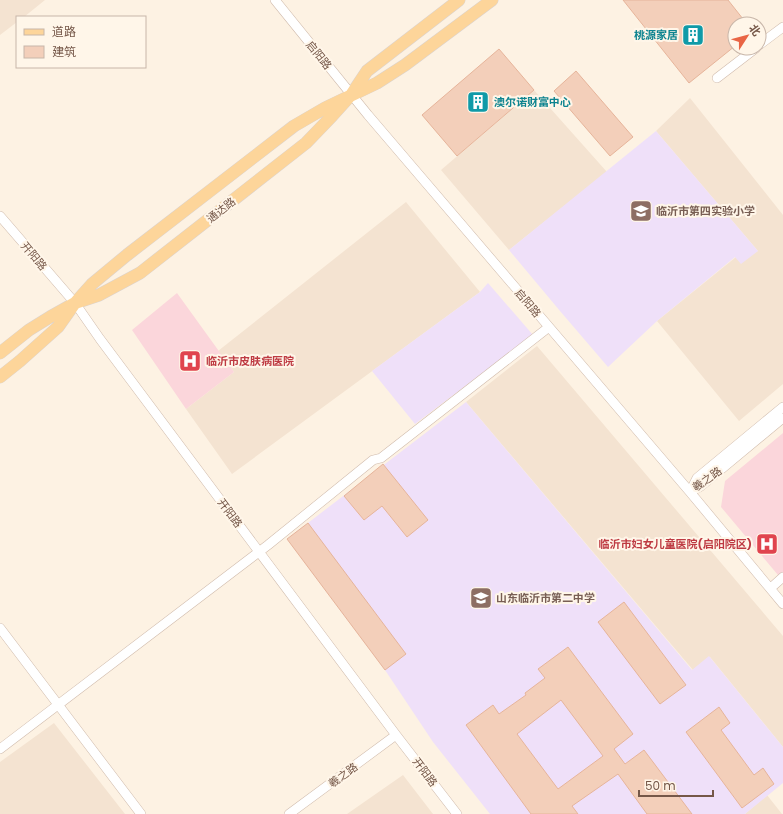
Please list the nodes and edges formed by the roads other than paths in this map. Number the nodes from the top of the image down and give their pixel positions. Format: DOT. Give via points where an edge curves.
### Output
graph roads {
  1 [pos="275,0"];
  2 [pos="459,0"];
  3 [pos="492,0"];
  4 [pos="783,27"];
  5 [pos="767,39"];
  6 [pos="746,56"];
  7 [pos="717,78"];
  8 [pos="351,94"];
  9 [pos="0,216"];
  10 [pos="75,303"];
  11 [pos="549,327"];
  12 [pos="0,352"];
  13 [pos="0,377"];
  14 [pos="783,407"];
  15 [pos="783,418"];
  16 [pos="690,492"];
  17 [pos="259,552"];
  18 [pos="783,577"];
  19 [pos="774,590"];
  20 [pos="783,604"];
  21 [pos="0,628"];
  22 [pos="58,705"];
  23 [pos="396,735"];
  24 [pos="0,749"];
  25 [pos="141,814"];
  26 [pos="290,814"];
  27 [pos="457,814"];
  1 -- 8 [label="street, 启阳路"];
  2 -- 8 [label="main road, 通达路" via="367,72"];
  3 -- 8 [label="main road, 通达路" via="405,65 377,83"];
  4 -- 5 [label="street"];
  6 -- 7 [label="street"];
  8 -- 10 [label="main road, 通达路" via="294,126 127,255 92,284"];
  8 -- 10 [label="main road, 通达路" via="306,143 140,273 99,295"];
  8 -- 11 [label="street, 启阳路"];
  9 -- 10 [label="street, 开阳路"];
  10 -- 12 [label="main road, 通达路" via="29,330"];
  10 -- 13 [label="main road, 通达路" via="58,327"];
  10 -- 17 [label="street, 开阳路"];
  11 -- 16 [label="street, 启阳路"];
  11 -- 17 [label="street" via="381,458 373,460"];
  14 -- 16 [label="street, 羲之路" via="697,478"];
  15 -- 16 [label="street, 羲之路" via="702,486"];
  16 -- 19 [label="street, 启阳路"];
  17 -- 22 [label="street"];
  17 -- 23 [label="street, 开阳路"];
  18 -- 19 [label="street"];
  19 -- 20 [label="street, 启阳路"];
  21 -- 22 [label="street"];
  22 -- 24 [label="street"];
  22 -- 25 [label="street"];
  23 -- 26 [label="street, 羲之路"];
  23 -- 27 [label="street, 开阳路"];
}
